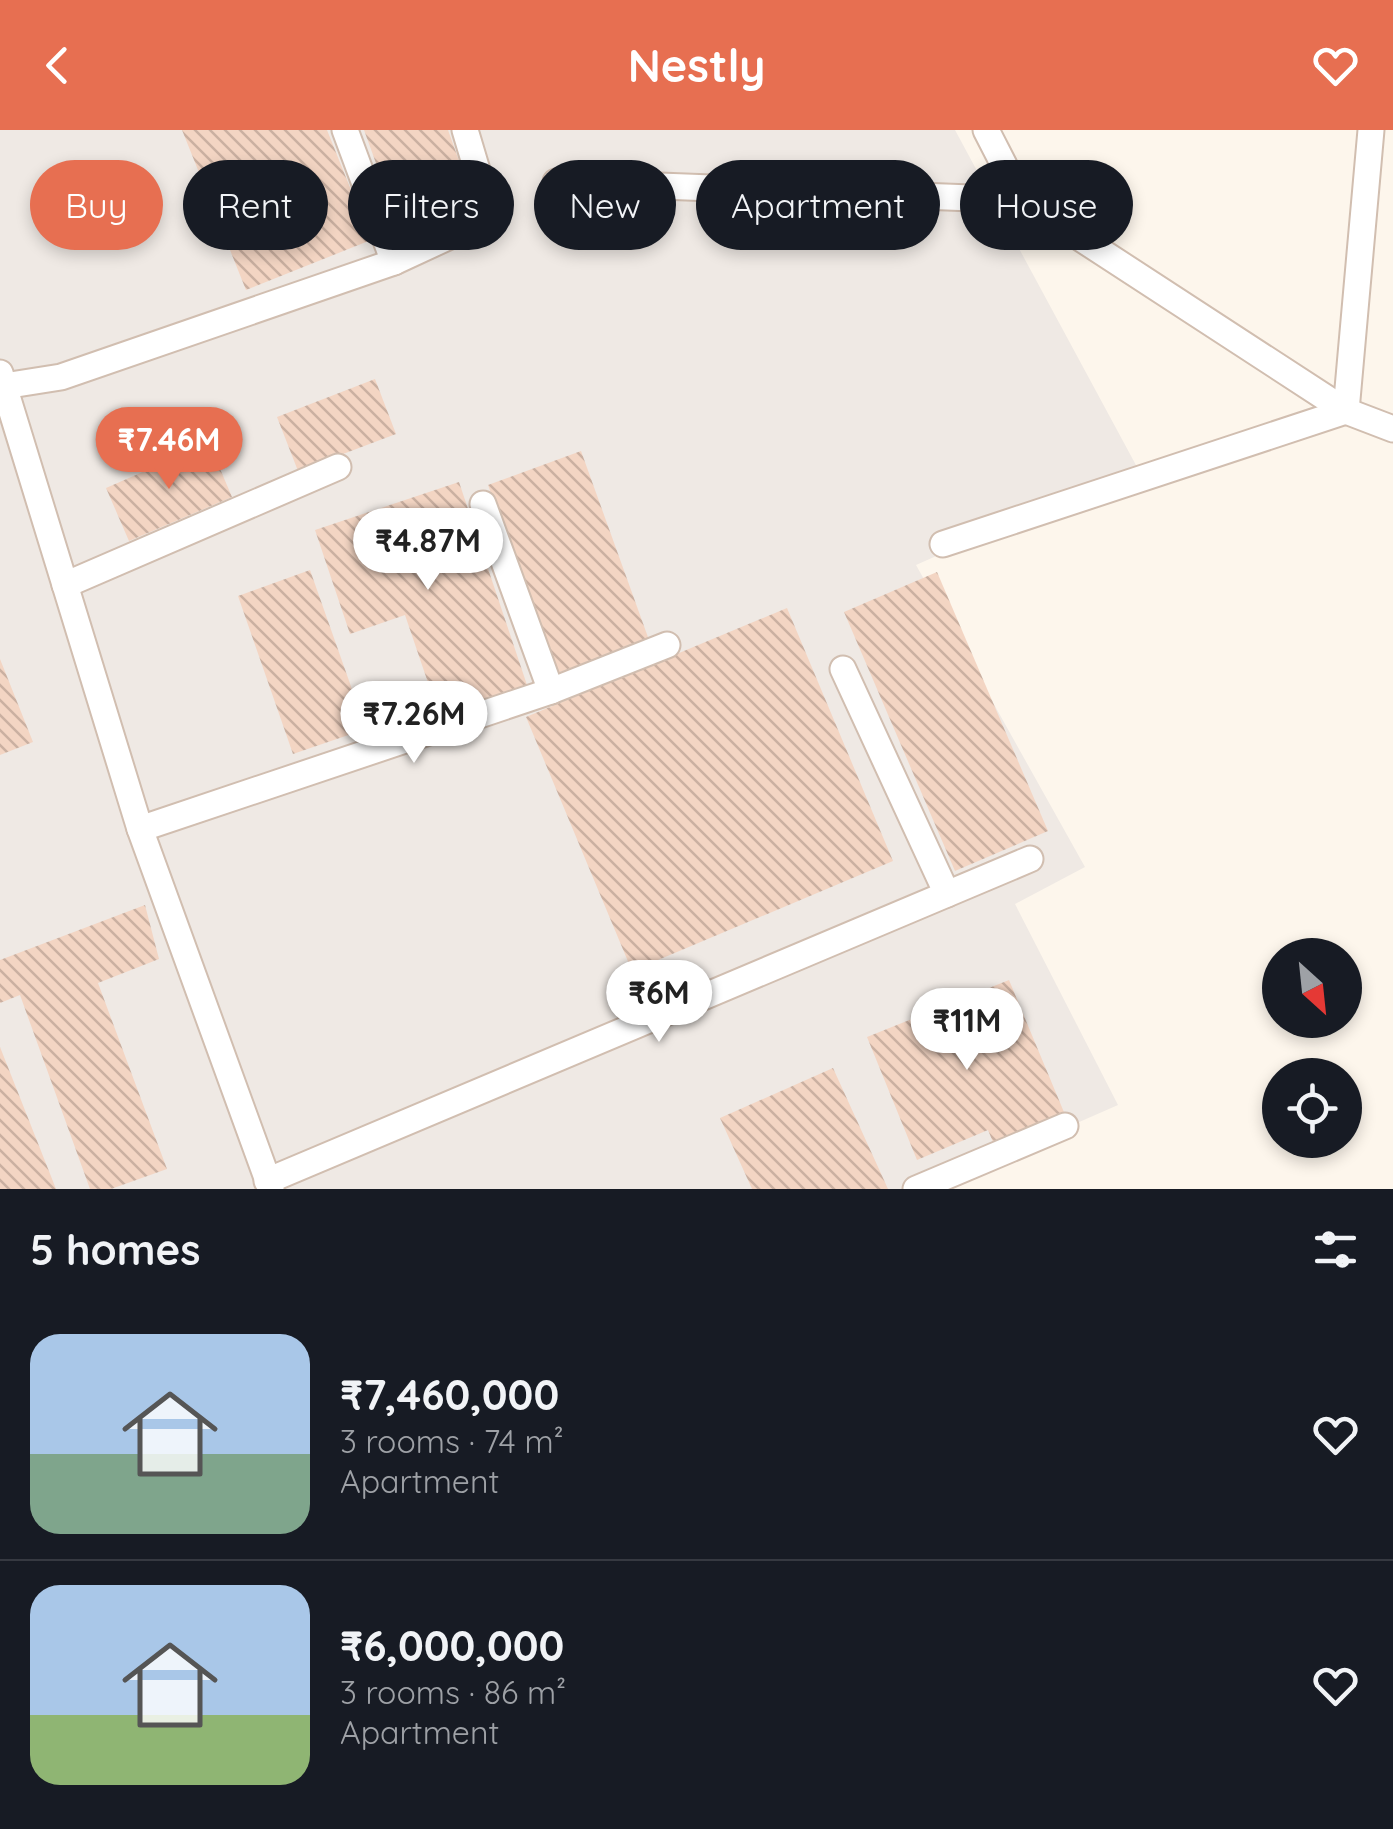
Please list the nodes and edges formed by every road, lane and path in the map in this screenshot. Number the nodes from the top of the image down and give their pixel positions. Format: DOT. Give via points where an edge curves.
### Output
graph roads {
  1 [pos="345,130"];
  2 [pos="465,130"];
  3 [pos="986,130"];
  4 [pos="1371,130"];
  5 [pos="1001,160"];
  6 [pos="676,187"];
  7 [pos="960,198"];
  8 [pos="1098,250"];
  9 [pos="394,262"];
  10 [pos="2,380"];
  11 [pos="1346,412"];
  12 [pos="1393,429"];
  13 [pos="338,467"];
  14 [pos="483,504"];
  15 [pos="944,544"];
  16 [pos="66,585"];
  17 [pos="666,645"];
  18 [pos="843,669"];
  19 [pos="551,692"];
  20 [pos="140,829"];
  21 [pos="1030,860"];
  22 [pos="947,894"];
  23 [pos="1066,1126"];
  24 [pos="269,1185"];
  25 [pos="916,1189"];
  1 -- 9 [label="street"];
  2 -- 9 [label="street" via="491,217"];
  3 -- 5 [label="street"];
  4 -- 11 [label="street"];
  6 -- 7 [label="street"];
  8 -- 11 [label="street"];
  9 -- 10 [label="street" via="61,377"];
  10 -- 16 [label="street"];
  11 -- 12 [label="street"];
  11 -- 15 [label="street"];
  13 -- 16 [label="street"];
  14 -- 19 [label="street"];
  16 -- 20 [label="street"];
  17 -- 19 [label="street"];
  18 -- 22 [label="street"];
  19 -- 20 [label="street"];
  20 -- 24 [label="street"];
  21 -- 22 [label="street"];
  22 -- 24 [label="street"];
  23 -- 25 [label="street"];
}
